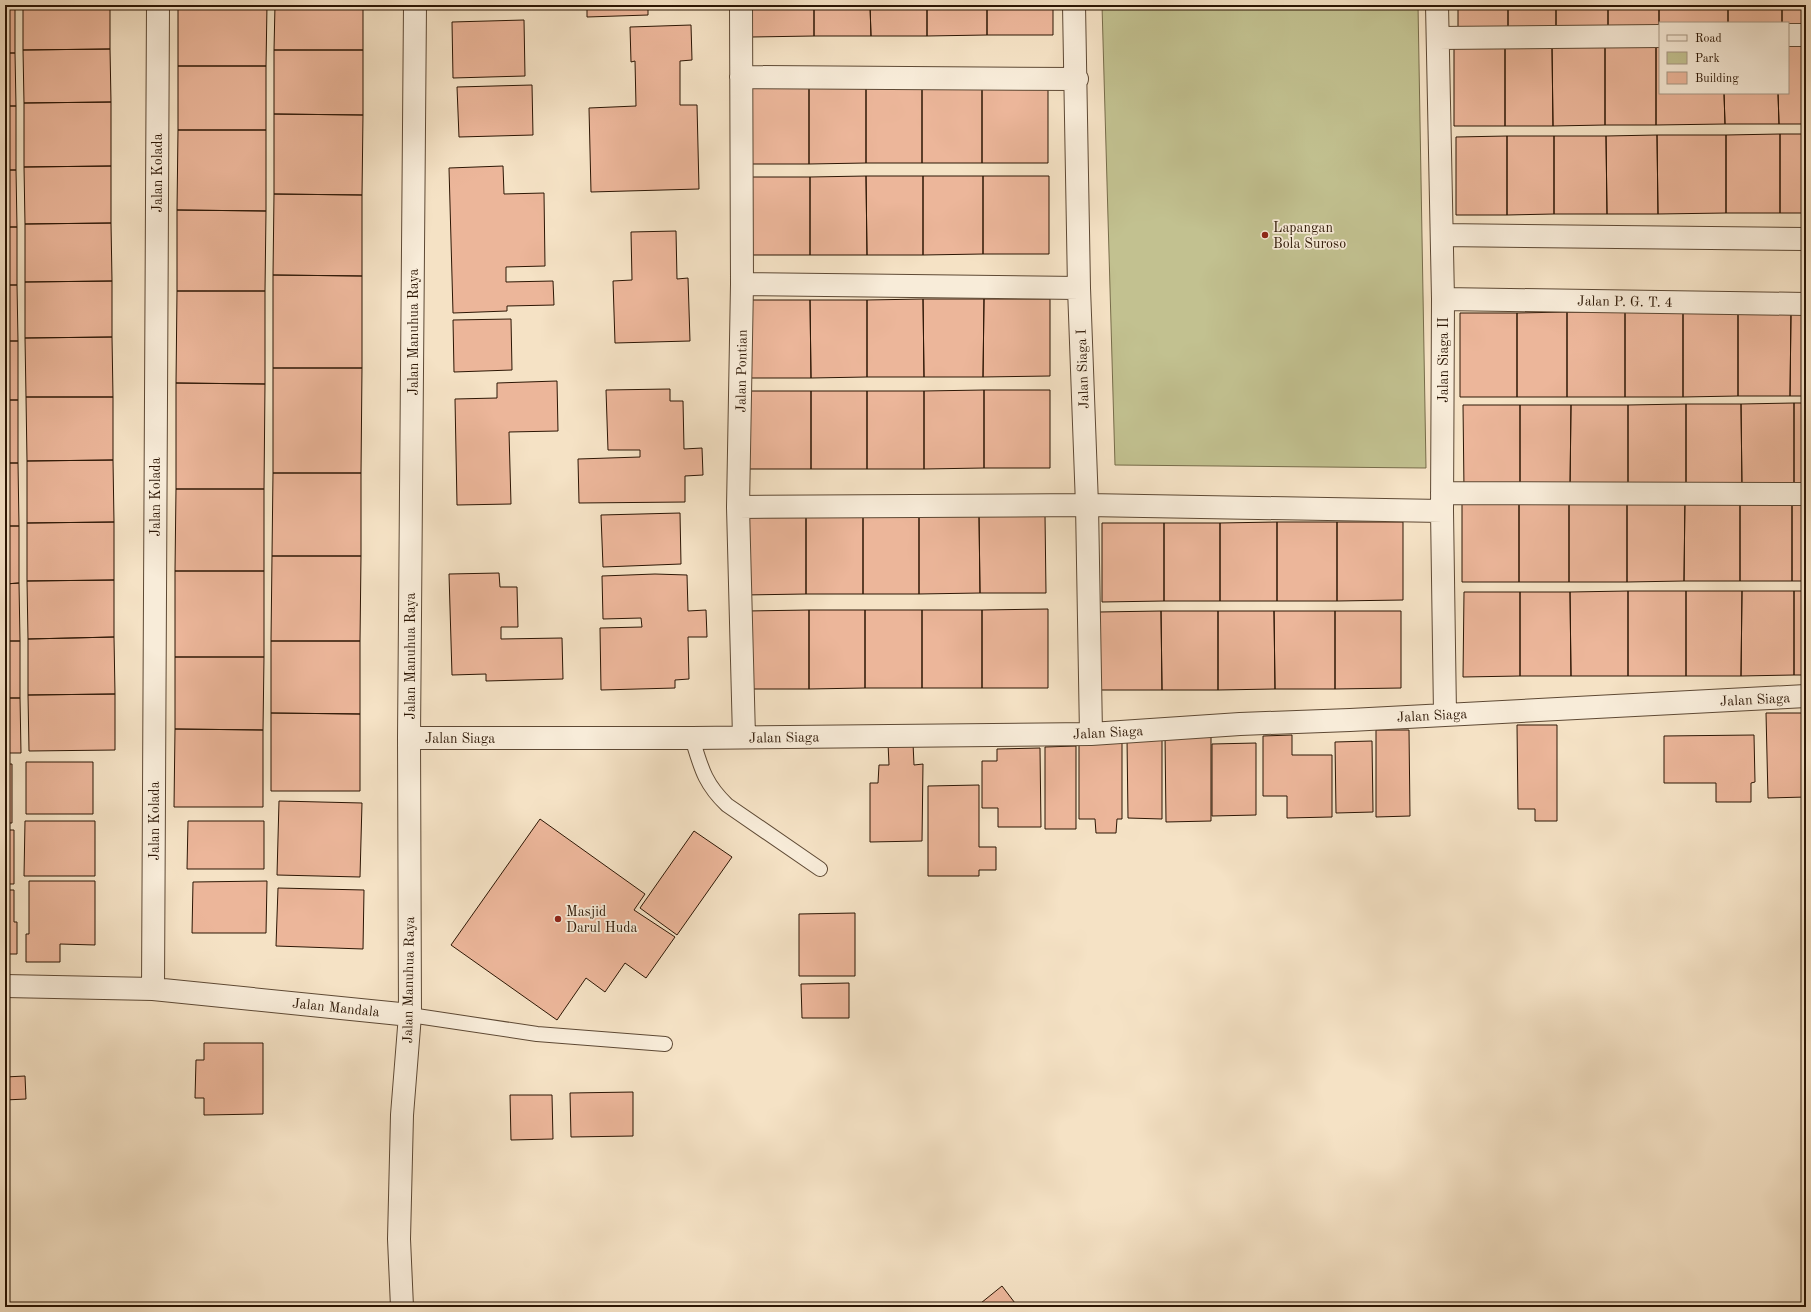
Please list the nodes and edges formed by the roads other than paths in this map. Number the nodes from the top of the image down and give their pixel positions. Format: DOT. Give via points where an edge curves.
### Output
graph roads {
  1 [pos="158,5"];
  2 [pos="416,5"];
  3 [pos="740,5"];
  4 [pos="1074,5"];
  5 [pos="1437,5"];
  6 [pos="1789,35"];
  7 [pos="1806,35"];
  8 [pos="1659,36"];
  9 [pos="1438,38"];
  10 [pos="741,77"];
  11 [pos="1077,79"];
  12 [pos="1442,235"];
  13 [pos="1806,239"];
  14 [pos="742,284"];
  15 [pos="1079,288"];
  16 [pos="1443,299"];
  17 [pos="1806,304"];
  18 [pos="1806,494"];
  19 [pos="1442,502"];
  20 [pos="1087,505"];
  21 [pos="738,507"];
  22 [pos="1806,696"];
  23 [pos="1445,714"];
  24 [pos="1091,734"];
  25 [pos="744,737"];
  26 [pos="409,738"];
  27 [pos="692,738"];
  28 [pos="820,869"];
  29 [pos="5,986"];
  30 [pos="153,990"];
  31 [pos="410,1015"];
  32 [pos="665,1044"];
  33 [pos="402,1307"];
  1 -- 30 [label="street, Jalan Kolada"];
  2 -- 26 [label="street, Jalan Manuhua Raya"];
  3 -- 10 [label="street, Jalan Pontian"];
  4 -- 11 [label="street, Jalan Siaga I"];
  5 -- 9 [label="street, Jalan Siaga II"];
  6 -- 7 [label="street"];
  8 -- 9 [label="street"];
  9 -- 12 [label="street, Jalan Siaga II"];
  10 -- 11 [label="street"];
  10 -- 14 [label="street, Jalan Pontian"];
  11 -- 15 [label="street, Jalan Siaga I"];
  12 -- 13 [label="street"];
  12 -- 16 [label="street, Jalan Siaga II"];
  14 -- 15 [label="street"];
  14 -- 21 [label="street, Jalan Pontian"];
  15 -- 20 [label="street, Jalan Siaga I"];
  16 -- 17 [label="street, Jalan P. G. T. 4"];
  16 -- 19 [label="street, Jalan Siaga II"];
  18 -- 19 [label="street"];
  19 -- 20 [label="street"];
  19 -- 23 [label="street, Jalan Siaga II"];
  20 -- 21 [label="street"];
  20 -- 24 [label="street, Jalan Siaga I"];
  21 -- 25 [label="street, Jalan Pontian"];
  22 -- 23 [label="street, Jalan Siaga"];
  23 -- 24 [label="street, Jalan Siaga"];
  24 -- 25 [label="street, Jalan Siaga"];
  25 -- 27 [label="street, Jalan Siaga"];
  26 -- 27 [label="street, Jalan Siaga"];
  26 -- 31 [label="street, Jalan Manuhua Raya"];
  27 -- 28 [label="lane" via="704,777 716,794 727,805"];
  29 -- 30 [label="street, Jalan Mandala"];
  30 -- 31 [label="street, Jalan Mandala"];
  31 -- 32 [label="lane, Jalan Mandala" via="537,1034"];
  31 -- 33 [label="street, Jalan Manuhua Raya" via="402,1131 399,1239"];
}
